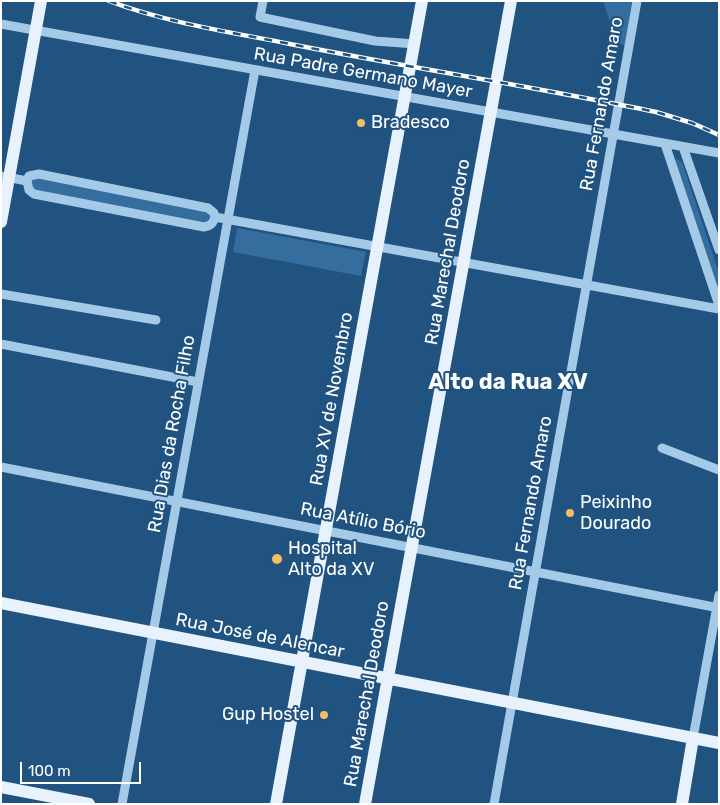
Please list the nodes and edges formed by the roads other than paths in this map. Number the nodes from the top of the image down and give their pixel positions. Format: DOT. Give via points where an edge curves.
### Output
graph roads {
  1 [pos="41,1"];
  2 [pos="263,1"];
  3 [pos="422,1"];
  4 [pos="511,1"];
  5 [pos="637,1"];
  6 [pos="1,24"];
  7 [pos="36,30"];
  8 [pos="415,44"];
  9 [pos="255,70"];
  10 [pos="405,97"];
  11 [pos="491,112"];
  12 [pos="613,135"];
  13 [pos="665,144"];
  14 [pos="683,147"];
  15 [pos="719,153"];
  16 [pos="5,177"];
  17 [pos="27,181"];
  18 [pos="215,218"];
  19 [pos="228,220"];
  20 [pos="1,222"];
  21 [pos="377,247"];
  22 [pos="719,250"];
  23 [pos="463,262"];
  24 [pos="586,285"];
  25 [pos="1,294"];
  26 [pos="719,305"];
  27 [pos="719,309"];
  28 [pos="156,320"];
  29 [pos="1,344"];
  30 [pos="198,382"];
  31 [pos="662,448"];
  32 [pos="1,466"];
  33 [pos="719,470"];
  34 [pos="177,501"];
  35 [pos="326,531"];
  36 [pos="412,548"];
  37 [pos="536,572"];
  38 [pos="719,595"];
  39 [pos="1,603"];
  40 [pos="718,608"];
  41 [pos="153,633"];
  42 [pos="302,662"];
  43 [pos="387,678"];
  44 [pos="512,703"];
  45 [pos="693,738"];
  46 [pos="719,743"];
  47 [pos="1,787"];
  48 [pos="89,804"];
  49 [pos="122,804"];
  50 [pos="276,804"];
  51 [pos="364,804"];
  52 [pos="494,804"];
  53 [pos="682,804"];
  1 -- 7 [label="main road"];
  2 -- 8 [label="street" via="260,17 375,42"];
  3 -- 8 [label="main road, Rua XV de Novembro"];
  4 -- 11 [label="main road, Rua Marechal Deodoro"];
  5 -- 12 [label="street, Rua Fernando Amaro"];
  6 -- 7 [label="street, Rua Padre Germano Mayer"];
  7 -- 9 [label="street, Rua Padre Germano Mayer"];
  7 -- 16 [label="main road"];
  8 -- 10 [label="main road, Rua XV de Novembro"];
  9 -- 10 [label="street, Rua Padre Germano Mayer"];
  9 -- 19 [label="street, Rua Dias da Rocha Filho"];
  10 -- 11 [label="street, Rua Padre Germano Mayer"];
  10 -- 21 [label="main road, Rua XV de Novembro"];
  11 -- 12 [label="street, Rua Padre Germano Mayer"];
  11 -- 23 [label="main road, Rua Marechal Deodoro"];
  12 -- 13 [label="street, Rua Padre Germano Mayer"];
  12 -- 24 [label="street, Rua Fernando Amaro"];
  13 -- 14 [label="street, Rua Padre Germano Mayer"];
  13 -- 26 [label="street"];
  14 -- 15 [label="street, Rua Padre Germano Mayer"];
  14 -- 22 [label="street"];
  16 -- 17 [label="street"];
  16 -- 20 [label="main road"];
  17 -- 18 [label="street" via="29,176 38,174 208,208"];
  17 -- 18 [label="street" via="29,190 34,194 204,227"];
  18 -- 19 [label="street"];
  19 -- 21 [label="street"];
  19 -- 30 [label="street, Rua Dias da Rocha Filho"];
  21 -- 23 [label="street"];
  21 -- 35 [label="main road, Rua XV de Novembro"];
  23 -- 24 [label="street"];
  23 -- 36 [label="main road, Rua Marechal Deodoro"];
  24 -- 27 [label="street"];
  24 -- 37 [label="street, Rua Fernando Amaro"];
  25 -- 28 [label="street"];
  29 -- 30 [label="street"];
  30 -- 34 [label="street, Rua Dias da Rocha Filho"];
  31 -- 33 [label="street"];
  32 -- 34 [label="street, Rua Atílio Bório"];
  34 -- 35 [label="street, Rua Atílio Bório"];
  34 -- 41 [label="street, Rua Dias da Rocha Filho"];
  35 -- 36 [label="street, Rua Atílio Bório"];
  35 -- 42 [label="main road, Rua XV de Novembro"];
  36 -- 37 [label="street, Rua Atílio Bório"];
  36 -- 43 [label="main road, Rua Marechal Deodoro"];
  37 -- 40 [label="street, Rua Atílio Bório"];
  37 -- 44 [label="street, Rua Fernando Amaro"];
  38 -- 40 [label="street"];
  39 -- 41 [label="main road, Rua José de Alencar"];
  40 -- 45 [label="street"];
  41 -- 42 [label="main road, Rua José de Alencar"];
  41 -- 49 [label="street, Rua Dias da Rocha Filho"];
  42 -- 43 [label="main road, Rua José de Alencar"];
  42 -- 50 [label="main road, Rua XV de Novembro"];
  43 -- 44 [label="main road, Rua José de Alencar"];
  43 -- 51 [label="main road, Rua Marechal Deodoro"];
  44 -- 45 [label="main road, Rua José de Alencar"];
  44 -- 52 [label="street, Rua Fernando Amaro"];
  45 -- 46 [label="main road, Rua José de Alencar"];
  45 -- 53 [label="main road"];
  47 -- 48 [label="main road"];
}
